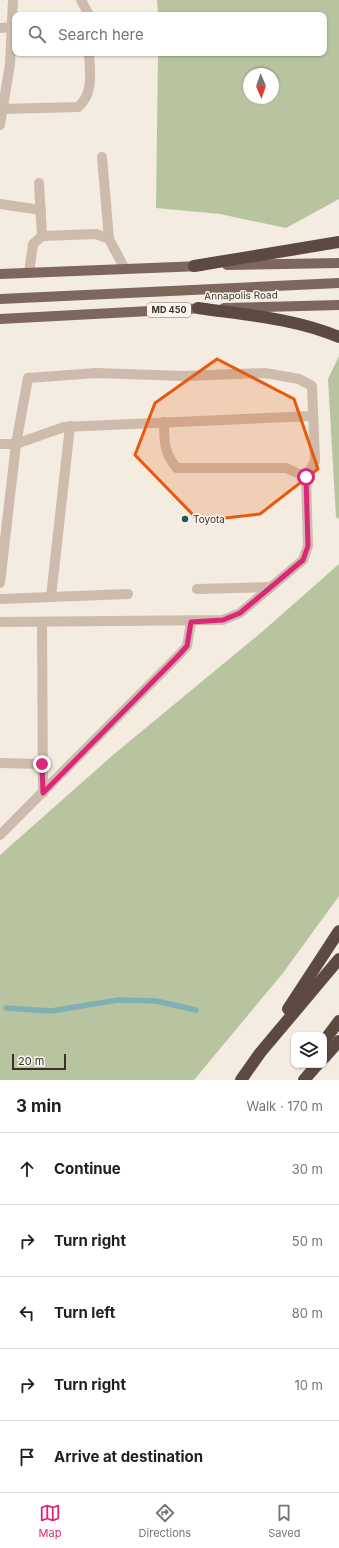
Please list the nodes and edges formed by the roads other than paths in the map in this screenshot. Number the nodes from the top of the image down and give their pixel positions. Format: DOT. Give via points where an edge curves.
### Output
graph roads {
  1 [pos="13,0"];
  2 [pos="81,0"];
  3 [pos="13,12"];
  4 [pos="87,12"];
  5 [pos="12,27"];
  6 [pos="0,28"];
  7 [pos="89,56"];
  8 [pos="2,110"];
  9 [pos="0,125"];
  10 [pos="102,157"];
  11 [pos="39,183"];
  12 [pos="0,204"];
  13 [pos="41,210"];
  14 [pos="42,236"];
  15 [pos="109,239"];
  16 [pos="339,242"];
  17 [pos="339,263"];
  18 [pos="194,266"];
  19 [pos="125,269"];
  20 [pos="29,273"];
  21 [pos="0,274"];
  22 [pos="339,283"];
  23 [pos="0,299"];
  24 [pos="339,304"];
  25 [pos="198,308"];
  26 [pos="0,319"];
  27 [pos="339,338"];
  28 [pos="312,416"];
  29 [pos="164,422"];
  30 [pos="70,426"];
  31 [pos="0,444"];
  32 [pos="16,444"];
  33 [pos="306,477"];
  34 [pos="0,583"];
  35 [pos="270,587"];
  36 [pos="197,589"];
  37 [pos="128,594"];
  38 [pos="50,597"];
  39 [pos="0,599"];
  40 [pos="0,622"];
  41 [pos="191,622"];
  42 [pos="42,623"];
  43 [pos="0,763"];
  44 [pos="42,764"];
  45 [pos="43,793"];
  46 [pos="0,835"];
  47 [pos="339,931"];
  48 [pos="339,959"];
  49 [pos="339,1021"];
  50 [pos="327,1037"];
  51 [pos="339,1041"];
  52 [pos="260,1053"];
  53 [pos="327,1055"];
  54 [pos="304,1068"];
  55 [pos="314,1068"];
  56 [pos="241,1080"];
  57 [pos="296,1080"];
  58 [pos="304,1080"];
  1 -- 3 [label="street"];
  2 -- 4 [label="street"];
  5 -- 6 [label="street"];
  5 -- 8 [label="street" via="10,64"];
  7 -- 8 [label="street" via="90,86 86,101 78,107"];
  8 -- 9 [label="street"];
  10 -- 15 [label="street"];
  11 -- 13 [label="street"];
  12 -- 13 [label="street"];
  13 -- 14 [label="street"];
  14 -- 15 [label="street" via="96,234"];
  14 -- 20 [label="street" via="33,244"];
  15 -- 19 [label="street"];
  16 -- 18 [label="highway"];
  17 -- 18 [label="main road"];
  18 -- 19 [label="main road"];
  19 -- 20 [label="main road"];
  20 -- 21 [label="main road"];
  22 -- 23 [label="main road"];
  24 -- 25 [label="main road, Annapolis Road / MD 450"];
  25 -- 26 [label="main road, Annapolis Road / MD 450"];
  25 -- 27 [label="highway" via="290,321"];
  28 -- 29 [label="street"];
  28 -- 32 [label="street" via="312,386 300,379 265,373 184,376 96,373 28,378"];
  28 -- 33 [label="street" via="315,462"];
  29 -- 30 [label="street"];
  29 -- 33 [label="street" via="165,450 177,468 286,468"];
  30 -- 32 [label="street"];
  30 -- 38 [label="street"];
  31 -- 32 [label="street"];
  32 -- 34 [label="street"];
  33 -- 35 [label="street" via="308,546 303,560"];
  35 -- 36 [label="street"];
  35 -- 41 [label="street" via="240,613 223,620"];
  37 -- 38 [label="street"];
  38 -- 39 [label="street"];
  40 -- 42 [label="street"];
  41 -- 42 [label="street"];
  41 -- 45 [label="street" via="187,646"];
  42 -- 44 [label="street"];
  43 -- 44 [label="street"];
  44 -- 45 [label="street"];
  45 -- 46 [label="street"];
  47 -- 52 [label="highway"];
  48 -- 52 [label="highway"];
  49 -- 50 [label="highway"];
  51 -- 53 [label="highway"];
  52 -- 56 [label="highway"];
  54 -- 57 [label="highway"];
  55 -- 58 [label="highway"];
}
